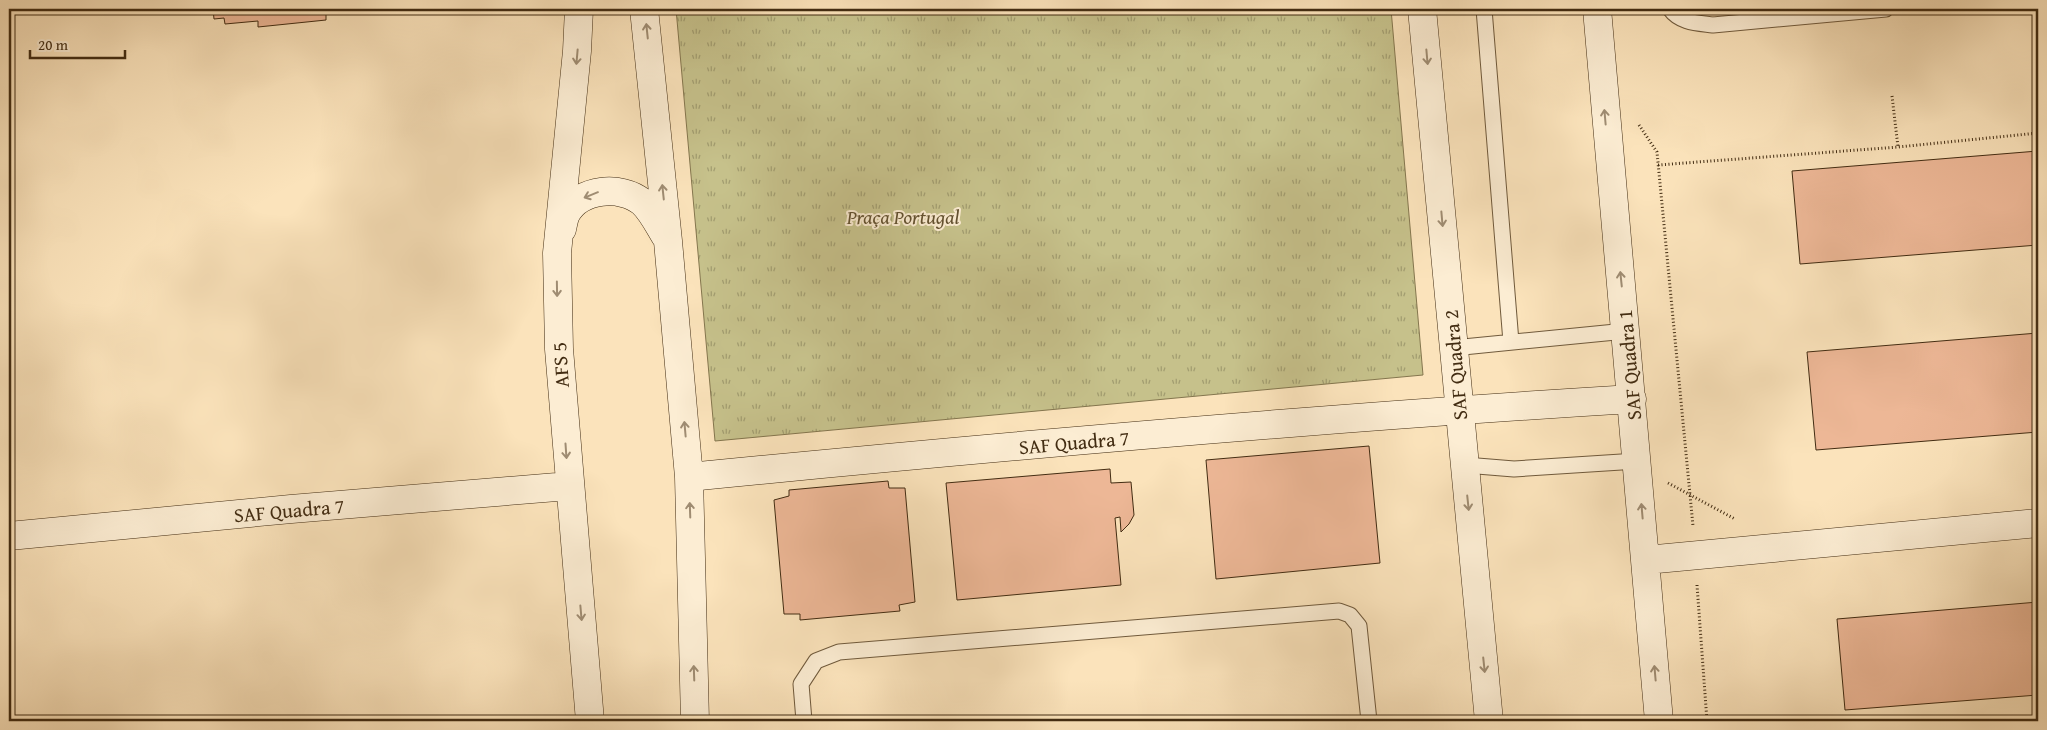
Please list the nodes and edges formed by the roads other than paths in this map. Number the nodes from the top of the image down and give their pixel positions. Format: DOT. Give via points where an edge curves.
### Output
graph roads {
  1 [pos="579,9"];
  2 [pos="644,9"];
  3 [pos="1422,9"];
  4 [pos="1484,9"];
  5 [pos="1597,9"];
  6 [pos="1670,9"];
  7 [pos="1886,9"];
  8 [pos="668,241"];
  9 [pos="557,253"];
  10 [pos="1626,331"];
  11 [pos="1511,342"];
  12 [pos="1454,348"];
  13 [pos="1632,399"];
  14 [pos="1459,409"];
  15 [pos="1464,465"];
  16 [pos="1638,465"];
  17 [pos="689,477"];
  18 [pos="569,486"];
  19 [pos="2038,523"];
  20 [pos="9,536"];
  21 [pos="1646,560"];
  22 [pos="590,721"];
  23 [pos="695,721"];
  24 [pos="804,721"];
  25 [pos="1369,721"];
  26 [pos="1489,721"];
  27 [pos="1660,721"];
  1 -- 9 [label="street, AFS 5, one-way" via="578,51"];
  8 -- 2 [label="street, one-way"];
  3 -- 12 [label="street, SAF Quadra 2, one-way"];
  4 -- 11 [label="lane"];
  10 -- 5 [label="street, SAF Quadra 1, one-way"];
  6 -- 7 [label="lane" via="1692,23 1713,25"];
  8 -- 9 [label="street, one-way" via="642,203 630,195 604,191 580,200 566,214"];
  17 -- 8 [label="street, one-way"];
  9 -- 18 [label="street, AFS 5, one-way" via="559,348"];
  10 -- 11 [label="lane"];
  10 -- 13 [label="street, SAF Quadra 1"];
  11 -- 12 [label="lane"];
  12 -- 14 [label="street, SAF Quadra 2"];
  13 -- 14 [label="street, SAF Quadra 7"];
  13 -- 16 [label="street, SAF Quadra 1"];
  14 -- 15 [label="street, SAF Quadra 2"];
  14 -- 17 [label="street, SAF Quadra 7"];
  15 -- 16 [label="lane" via="1514,469"];
  15 -- 26 [label="street, SAF Quadra 2, one-way"];
  21 -- 16 [label="street, SAF Quadra 1, one-way"];
  23 -- 17 [label="street, one-way"];
  18 -- 20 [label="street, SAF Quadra 7"];
  18 -- 22 [label="street, AFS 5, one-way"];
  19 -- 21 [label="street"];
  27 -- 21 [label="street, SAF Quadra 1, one-way"];
  24 -- 25 [label="lane" via="801,684 816,661 839,652 1339,611 1350,615 1359,626"];
}
